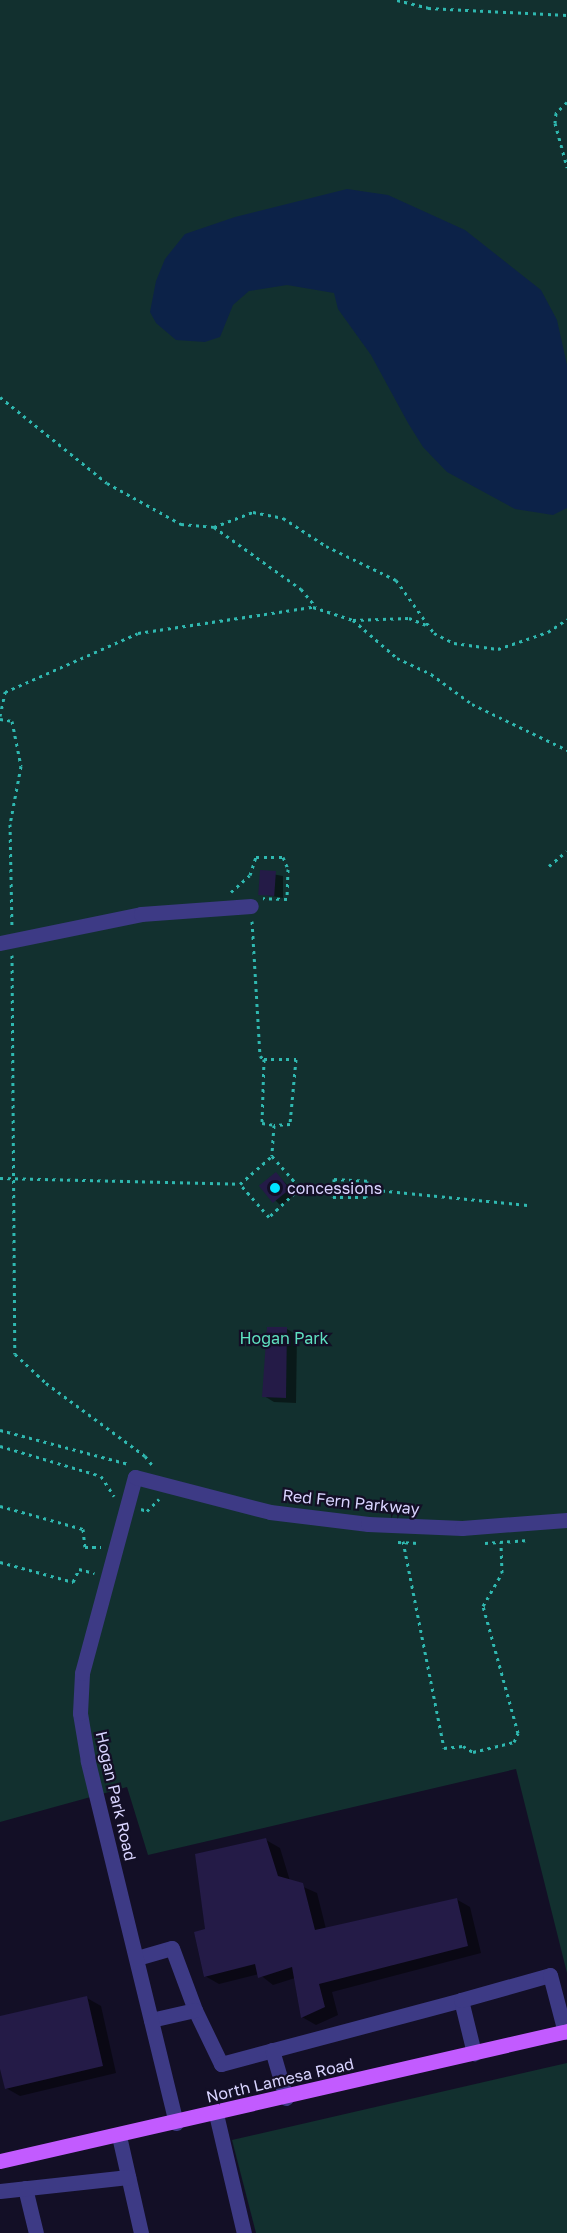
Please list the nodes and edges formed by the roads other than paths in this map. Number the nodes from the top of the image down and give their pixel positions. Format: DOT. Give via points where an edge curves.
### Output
graph roads {
  1 [pos="251,902"];
  2 [pos="0,943"];
  3 [pos="139,1470"];
  4 [pos="567,1520"];
  5 [pos="137,1958"];
  6 [pos="461,2000"];
  7 [pos="195,2010"];
  8 [pos="151,2020"];
  9 [pos="566,2032"];
  10 [pos="272,2050"];
  11 [pos="474,2053"];
  12 [pos="286,2098"];
  13 [pos="216,2114"];
  14 [pos="176,2123"];
  15 [pos="118,2136"];
  16 [pos="0,2161"];
  17 [pos="128,2177"];
  18 [pos="25,2188"];
  19 [pos="0,2191"];
  20 [pos="36,2233"];
  21 [pos="141,2233"];
  22 [pos="244,2233"];
  1 -- 2 [label="street" via="141,914"];
  3 -- 4 [label="street, Red Fern Parkway" via="270,1512 401,1526 462,1528"];
  3 -- 5 [label="street, Hogan Park Road" via="82,1673 80,1713 88,1761"];
  5 -- 7 [label="street" via="172,1948"];
  5 -- 8 [label="street, Hogan Park Road"];
  6 -- 9 [label="street" via="550,1975"];
  6 -- 10 [label="street"];
  6 -- 11 [label="street"];
  7 -- 8 [label="street"];
  7 -- 10 [label="street" via="221,2064"];
  8 -- 14 [label="street, Hogan Park Road"];
  9 -- 11 [label="main road, North Lamesa Road"];
  10 -- 12 [label="street"];
  11 -- 12 [label="main road, North Lamesa Road"];
  12 -- 13 [label="main road, North Lamesa Road"];
  13 -- 14 [label="main road, North Lamesa Road"];
  13 -- 22 [label="street"];
  14 -- 15 [label="main road, North Lamesa Road"];
  15 -- 16 [label="main road, North Lamesa Road"];
  15 -- 17 [label="street"];
  17 -- 18 [label="street"];
  17 -- 21 [label="street"];
  18 -- 19 [label="street"];
  18 -- 20 [label="street"];
}
